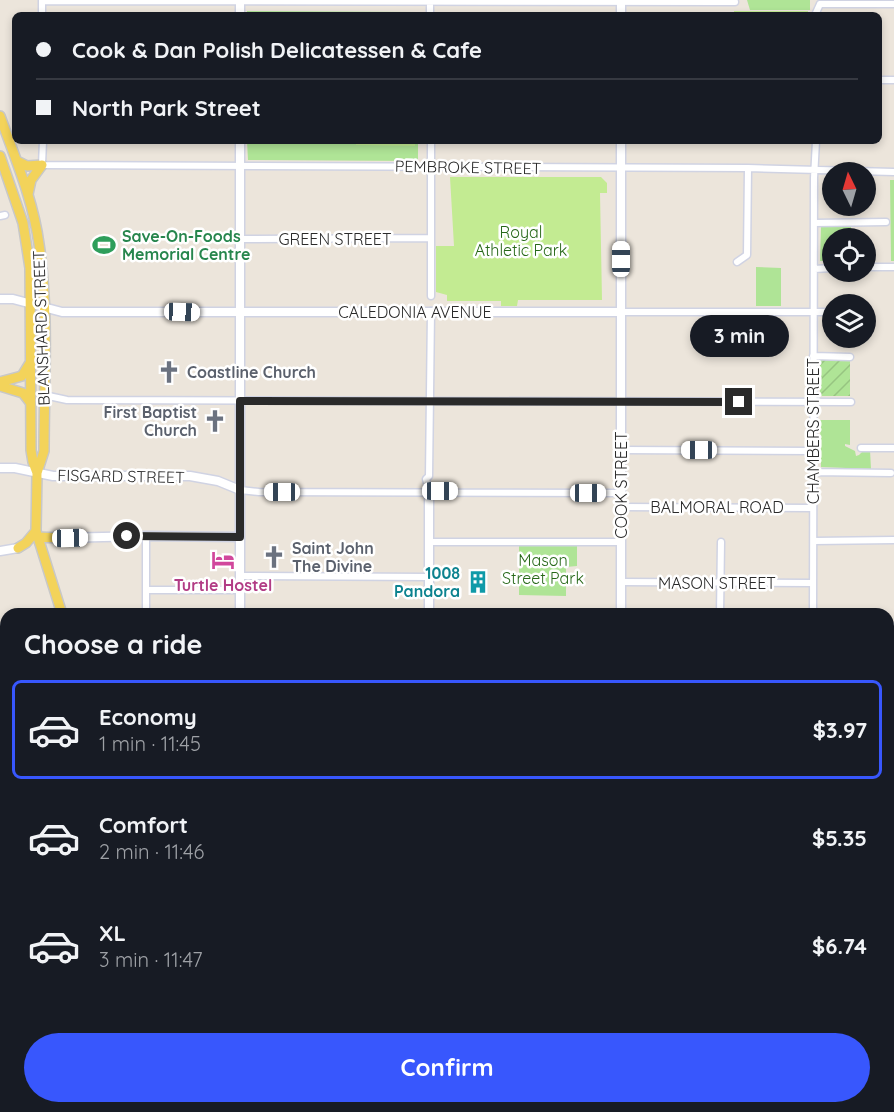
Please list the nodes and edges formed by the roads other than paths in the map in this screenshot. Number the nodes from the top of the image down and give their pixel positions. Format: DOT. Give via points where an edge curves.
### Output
graph roads {
  1 [pos="42,1"];
  2 [pos="141,1"];
  3 [pos="240,1"];
  4 [pos="430,1"];
  5 [pos="621,1"];
  6 [pos="735,2"];
  7 [pos="819,2"];
  8 [pos="894,4"];
  9 [pos="0,116"];
  10 [pos="43,144"];
  11 [pos="240,144"];
  12 [pos="431,144"];
  13 [pos="621,144"];
  14 [pos="816,144"];
  15 [pos="0,156"];
  16 [pos="17,161"];
  17 [pos="42,165"];
  18 [pos="240,167"];
  19 [pos="431,167"];
  20 [pos="621,168"];
  21 [pos="748,168"];
  22 [pos="815,170"];
  23 [pos="894,172"];
  24 [pos="28,194"];
  25 [pos="886,222"];
  26 [pos="814,223"];
  27 [pos="431,238"];
  28 [pos="240,239"];
  29 [pos="737,262"];
  30 [pos="876,267"];
  31 [pos="894,267"];
  32 [pos="814,269"];
  33 [pos="822,269"];
  34 [pos="430,296"];
  35 [pos="0,299"];
  36 [pos="31,304"];
  37 [pos="44,308"];
  38 [pos="431,311"];
  39 [pos="621,312"];
  40 [pos="240,313"];
  41 [pos="813,313"];
  42 [pos="822,313"];
  43 [pos="813,356"];
  44 [pos="850,357"];
  45 [pos="30,363"];
  46 [pos="0,384"];
  47 [pos="44,395"];
  48 [pos="240,401"];
  49 [pos="30,402"];
  50 [pos="429,402"];
  51 [pos="814,402"];
  52 [pos="851,402"];
  53 [pos="621,403"];
  54 [pos="861,448"];
  55 [pos="894,448"];
  56 [pos="621,450"];
  57 [pos="814,451"];
  58 [pos="0,468"];
  59 [pos="813,472"];
  60 [pos="37,473"];
  61 [pos="891,473"];
  62 [pos="240,490"];
  63 [pos="429,491"];
  64 [pos="621,493"];
  65 [pos="621,507"];
  66 [pos="813,508"];
  67 [pos="146,536"];
  68 [pos="240,537"];
  69 [pos="60,538"];
  70 [pos="894,540"];
  71 [pos="814,541"];
  72 [pos="39,542"];
  73 [pos="430,542"];
  74 [pos="621,542"];
  75 [pos="721,542"];
  76 [pos="18,548"];
  77 [pos="0,550"];
  78 [pos="240,576"];
  79 [pos="429,577"];
  80 [pos="621,582"];
  81 [pos="721,583"];
  82 [pos="813,583"];
  83 [pos="146,590"];
  84 [pos="240,590"];
  85 [pos="60,608"];
  86 [pos="146,608"];
  87 [pos="240,608"];
  88 [pos="429,608"];
  89 [pos="621,608"];
  90 [pos="720,608"];
  91 [pos="813,608"];
  1 -- 2 [label="street"];
  2 -- 3 [label="street"];
  3 -- 4 [label="street"];
  4 -- 5 [label="street"];
  5 -- 6 [label="street"];
  7 -- 8 [label="street"];
  9 -- 16 [label="main road, BLANSHARD STREET"];
  10 -- 17 [label="street"];
  11 -- 18 [label="street"];
  12 -- 19 [label="street"];
  13 -- 20 [label="street, COOK STREET"];
  14 -- 22 [label="street, CHAMBERS STREET"];
  15 -- 36 [label="main road, BLANSHARD STREET" via="26,239"];
  16 -- 17 [label="main road" via="27,166"];
  16 -- 24 [label="main road, BLANSHARD STREET"];
  17 -- 18 [label="street, PEMBROKE STREET"];
  17 -- 24 [label="main road" via="32,178"];
  18 -- 19 [label="street, PEMBROKE STREET"];
  18 -- 28 [label="street"];
  19 -- 20 [label="street, PEMBROKE STREET"];
  19 -- 27 [label="street"];
  20 -- 21 [label="street, PEMBROKE STREET"];
  20 -- 39 [label="street, COOK STREET"];
  21 -- 22 [label="street, PEMBROKE STREET"];
  21 -- 29 [label="street" via="747,255"];
  22 -- 23 [label="street, PEMBROKE STREET"];
  22 -- 26 [label="street, CHAMBERS STREET"];
  24 -- 37 [label="main road, BLANSHARD STREET" via="40,244"];
  25 -- 26 [label="street"];
  26 -- 32 [label="street, CHAMBERS STREET"];
  27 -- 28 [label="street, GREEN STREET"];
  27 -- 34 [label="street"];
  28 -- 40 [label="street"];
  30 -- 31 [label="street"];
  32 -- 33 [label="street"];
  32 -- 41 [label="street, CHAMBERS STREET"];
  35 -- 36 [label="street, CALEDONIA AVENUE"];
  36 -- 37 [label="street, CALEDONIA AVENUE"];
  36 -- 45 [label="main road, BLANSHARD STREET"];
  37 -- 40 [label="street, CALEDONIA AVENUE" via="62,312"];
  37 -- 47 [label="main road, BLANSHARD STREET"];
  38 -- 39 [label="street, CALEDONIA AVENUE"];
  38 -- 40 [label="street, CALEDONIA AVENUE"];
  38 -- 50 [label="street"];
  39 -- 41 [label="street, CALEDONIA AVENUE"];
  39 -- 53 [label="street, COOK STREET"];
  40 -- 48 [label="street"];
  41 -- 42 [label="street, CALEDONIA AVENUE"];
  41 -- 43 [label="street, CHAMBERS STREET"];
  43 -- 44 [label="street"];
  43 -- 51 [label="street, CHAMBERS STREET"];
  45 -- 46 [label="main road" via="22,376"];
  45 -- 49 [label="main road, BLANSHARD STREET"];
  46 -- 49 [label="main road" via="23,393"];
  47 -- 48 [label="street" via="67,400"];
  47 -- 60 [label="main road, BLANSHARD STREET" via="44,451"];
  48 -- 50 [label="street"];
  48 -- 62 [label="street"];
  49 -- 60 [label="main road, BLANSHARD STREET"];
  50 -- 53 [label="street"];
  50 -- 63 [label="street"];
  51 -- 52 [label="street"];
  51 -- 53 [label="street"];
  51 -- 57 [label="street, CHAMBERS STREET"];
  53 -- 56 [label="street, COOK STREET"];
  54 -- 55 [label="street"];
  56 -- 57 [label="street"];
  56 -- 64 [label="street, COOK STREET"];
  57 -- 59 [label="street, CHAMBERS STREET"];
  58 -- 60 [label="street, FISGARD STREET"];
  59 -- 61 [label="street"];
  59 -- 66 [label="street, CHAMBERS STREET"];
  60 -- 62 [label="street, FISGARD STREET" via="190,476"];
  60 -- 72 [label="main road, BLANSHARD STREET"];
  62 -- 63 [label="street"];
  62 -- 68 [label="street"];
  63 -- 64 [label="street"];
  63 -- 73 [label="street"];
  64 -- 65 [label="street, COOK STREET"];
  65 -- 66 [label="street, BALMORAL ROAD"];
  65 -- 74 [label="street, COOK STREET"];
  66 -- 71 [label="street, CHAMBERS STREET"];
  67 -- 68 [label="street"];
  67 -- 69 [label="street"];
  67 -- 83 [label="street"];
  68 -- 78 [label="street"];
  69 -- 72 [label="main road"];
  70 -- 71 [label="street"];
  71 -- 82 [label="street, CHAMBERS STREET"];
  72 -- 76 [label="main road"];
  72 -- 76 [label="main road"];
  72 -- 85 [label="main road, BLANSHARD STREET"];
  73 -- 74 [label="street"];
  73 -- 79 [label="street"];
  74 -- 80 [label="street, COOK STREET"];
  75 -- 81 [label="street"];
  76 -- 77 [label="street"];
  78 -- 79 [label="street"];
  78 -- 84 [label="street"];
  79 -- 88 [label="street"];
  80 -- 81 [label="street, MASON STREET"];
  80 -- 89 [label="street, COOK STREET"];
  81 -- 82 [label="street, MASON STREET"];
  81 -- 90 [label="street"];
  82 -- 91 [label="street, CHAMBERS STREET"];
  83 -- 84 [label="street"];
  83 -- 86 [label="street"];
  84 -- 87 [label="street"];
}
